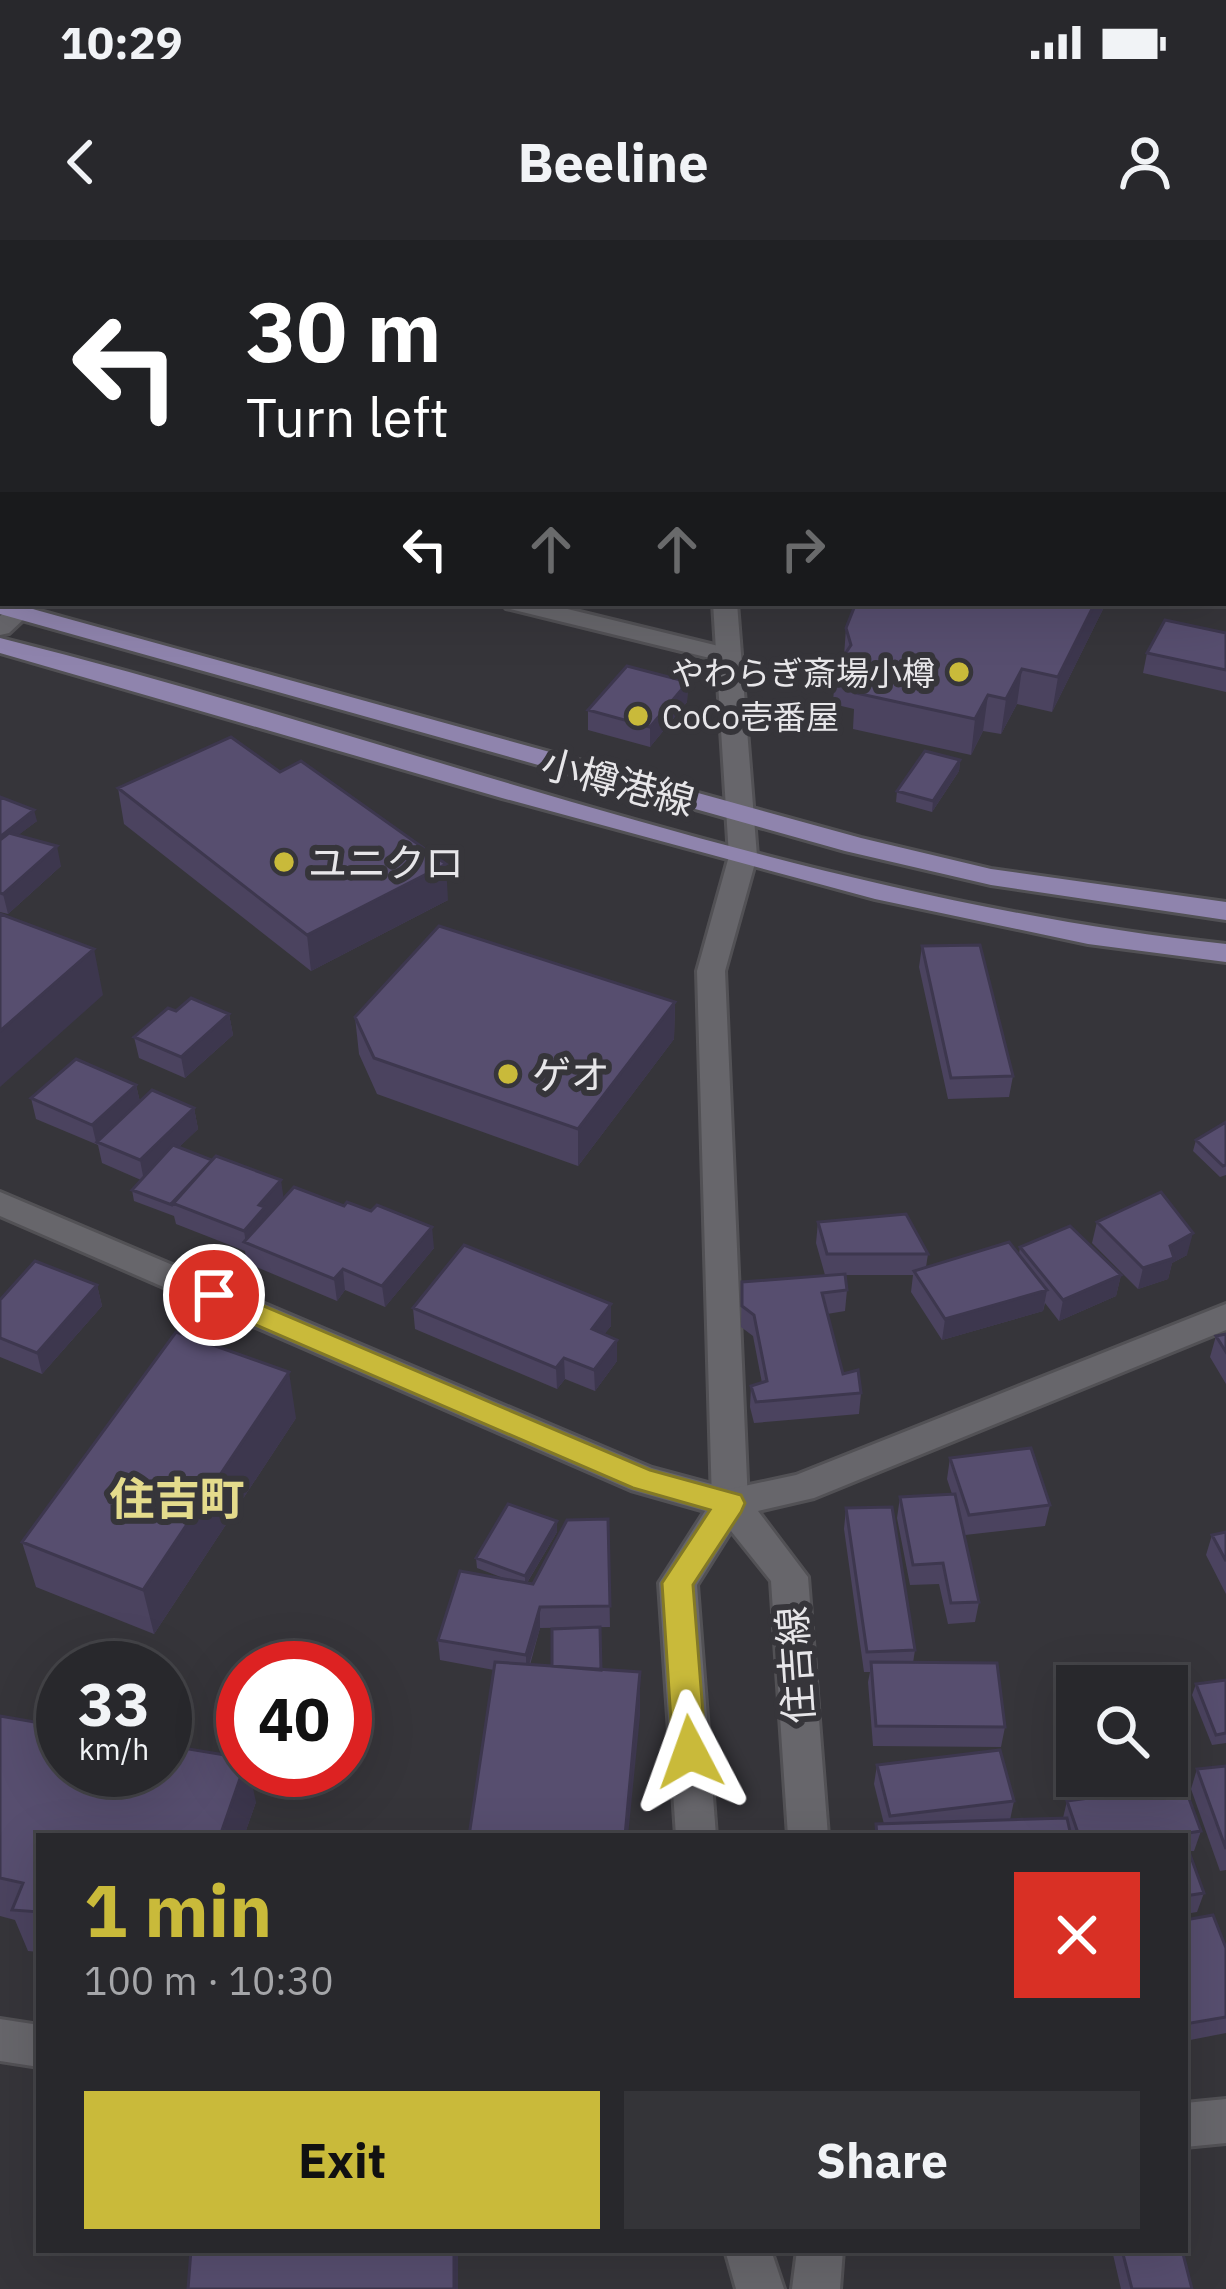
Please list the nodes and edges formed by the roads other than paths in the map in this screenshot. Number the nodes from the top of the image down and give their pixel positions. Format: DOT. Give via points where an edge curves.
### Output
graph roads {
  1 [pos="526,606"];
  2 [pos="725,606"];
  3 [pos="12,613"];
  4 [pos="0,644"];
  5 [pos="726,655"];
  6 [pos="739,813"];
  7 [pos="743,856"];
  8 [pos="1226,911"];
  9 [pos="1226,952"];
  10 [pos="0,1203"];
  11 [pos="1226,1316"];
  12 [pos="730,1503"];
  13 [pos="696,1833"];
  14 [pos="808,1833"];
  15 [pos="0,2040"];
  16 [pos="36,2046"];
  17 [pos="1226,2121"];
  18 [pos="1188,2125"];
  19 [pos="749,2253"];
  20 [pos="820,2253"];
  21 [pos="760,2289"];
  22 [pos="816,2289"];
  1 -- 5 [label="street"];
  2 -- 5 [label="street"];
  3 -- 6 [label="main road, 小樽港線"];
  4 -- 7 [label="main road, 小樽港線"];
  5 -- 6 [label="street"];
  6 -- 7 [label="street"];
  6 -- 8 [label="main road, 小樽港線" via="991,878"];
  7 -- 9 [label="main road, 小樽港線" via="926,903"];
  7 -- 12 [label="street" via="711,971"];
  10 -- 12 [label="street" via="644,1480"];
  11 -- 12 [label="street" via="801,1488"];
  12 -- 13 [label="street" via="678,1583"];
  12 -- 14 [label="street, 住吉線" via="789,1577"];
  15 -- 16 [label="street"];
  17 -- 18 [label="street"];
  19 -- 21 [label="street"];
  20 -- 22 [label="street"];
}
